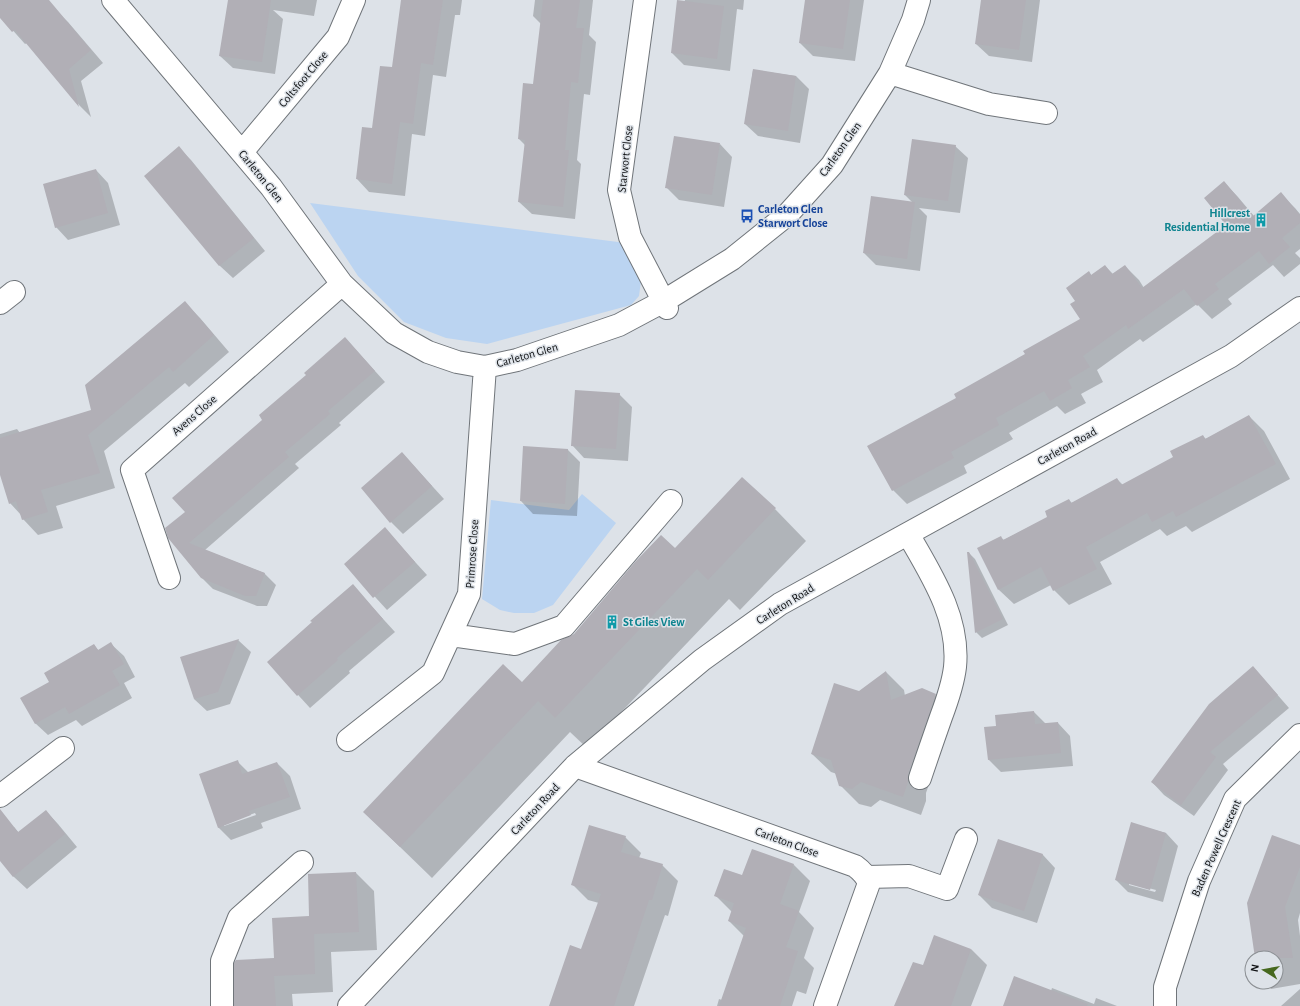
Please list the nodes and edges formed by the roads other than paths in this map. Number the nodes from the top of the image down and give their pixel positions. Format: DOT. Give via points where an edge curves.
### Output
graph roads {
  1 [pos="114,0"];
  2 [pos="354,0"];
  3 [pos="645,0"];
  4 [pos="918,0"];
  5 [pos="890,73"];
  6 [pos="1046,113"];
  7 [pos="242,152"];
  8 [pos="342,284"];
  9 [pos="666,305"];
  10 [pos="1296,318"];
  11 [pos="485,367"];
  12 [pos="671,501"];
  13 [pos="908,534"];
  14 [pos="169,578"];
  15 [pos="451,635"];
  16 [pos="1300,735"];
  17 [pos="348,740"];
  18 [pos="63,748"];
  19 [pos="575,766"];
  20 [pos="920,778"];
  21 [pos="0,796"];
  22 [pos="966,839"];
  23 [pos="302,862"];
  24 [pos="867,877"];
  25 [pos="222,1006"];
  26 [pos="349,1006"];
  27 [pos="825,1006"];
  28 [pos="1165,1006"];
  1 -- 7 [label="street, Carleton Glen"];
  2 -- 7 [label="street, Coltsfoot Close" via="338,37"];
  3 -- 9 [label="street, Starwort Close" via="619,190 630,236"];
  4 -- 5 [label="street, Carleton Glen" via="913,20"];
  5 -- 6 [label="street" via="989,104"];
  5 -- 9 [label="street, Carleton Glen" via="832,165 787,215 732,259"];
  7 -- 8 [label="street, Carleton Glen"];
  8 -- 11 [label="street, Carleton Glen" via="394,333 428,352 457,362"];
  8 -- 14 [label="street, Avens Close" via="132,470"];
  9 -- 11 [label="street, Carleton Glen" via="619,325 517,360"];
  10 -- 13 [label="street, Carleton Road"];
  11 -- 15 [label="street, Primrose Close" via="469,594"];
  12 -- 15 [label="street" via="564,626 515,644"];
  13 -- 19 [label="street, Carleton Road" via="780,604 702,660"];
  13 -- 20 [label="street" via="935,582 950,617 954,641 955,667 948,696"];
  15 -- 17 [label="street, Primrose Close" via="433,673"];
  16 -- 28 [label="street, Baden Powell Crescent" via="1235,799 1199,881 1165,987"];
  18 -- 21 [label="street"];
  19 -- 24 [label="street, Carleton Close" via="855,866"];
  19 -- 26 [label="street, Carleton Road"];
  22 -- 24 [label="street" via="947,889 909,876"];
  23 -- 25 [label="street" via="239,918 222,962"];
  24 -- 27 [label="street" via="869,883"];
}
